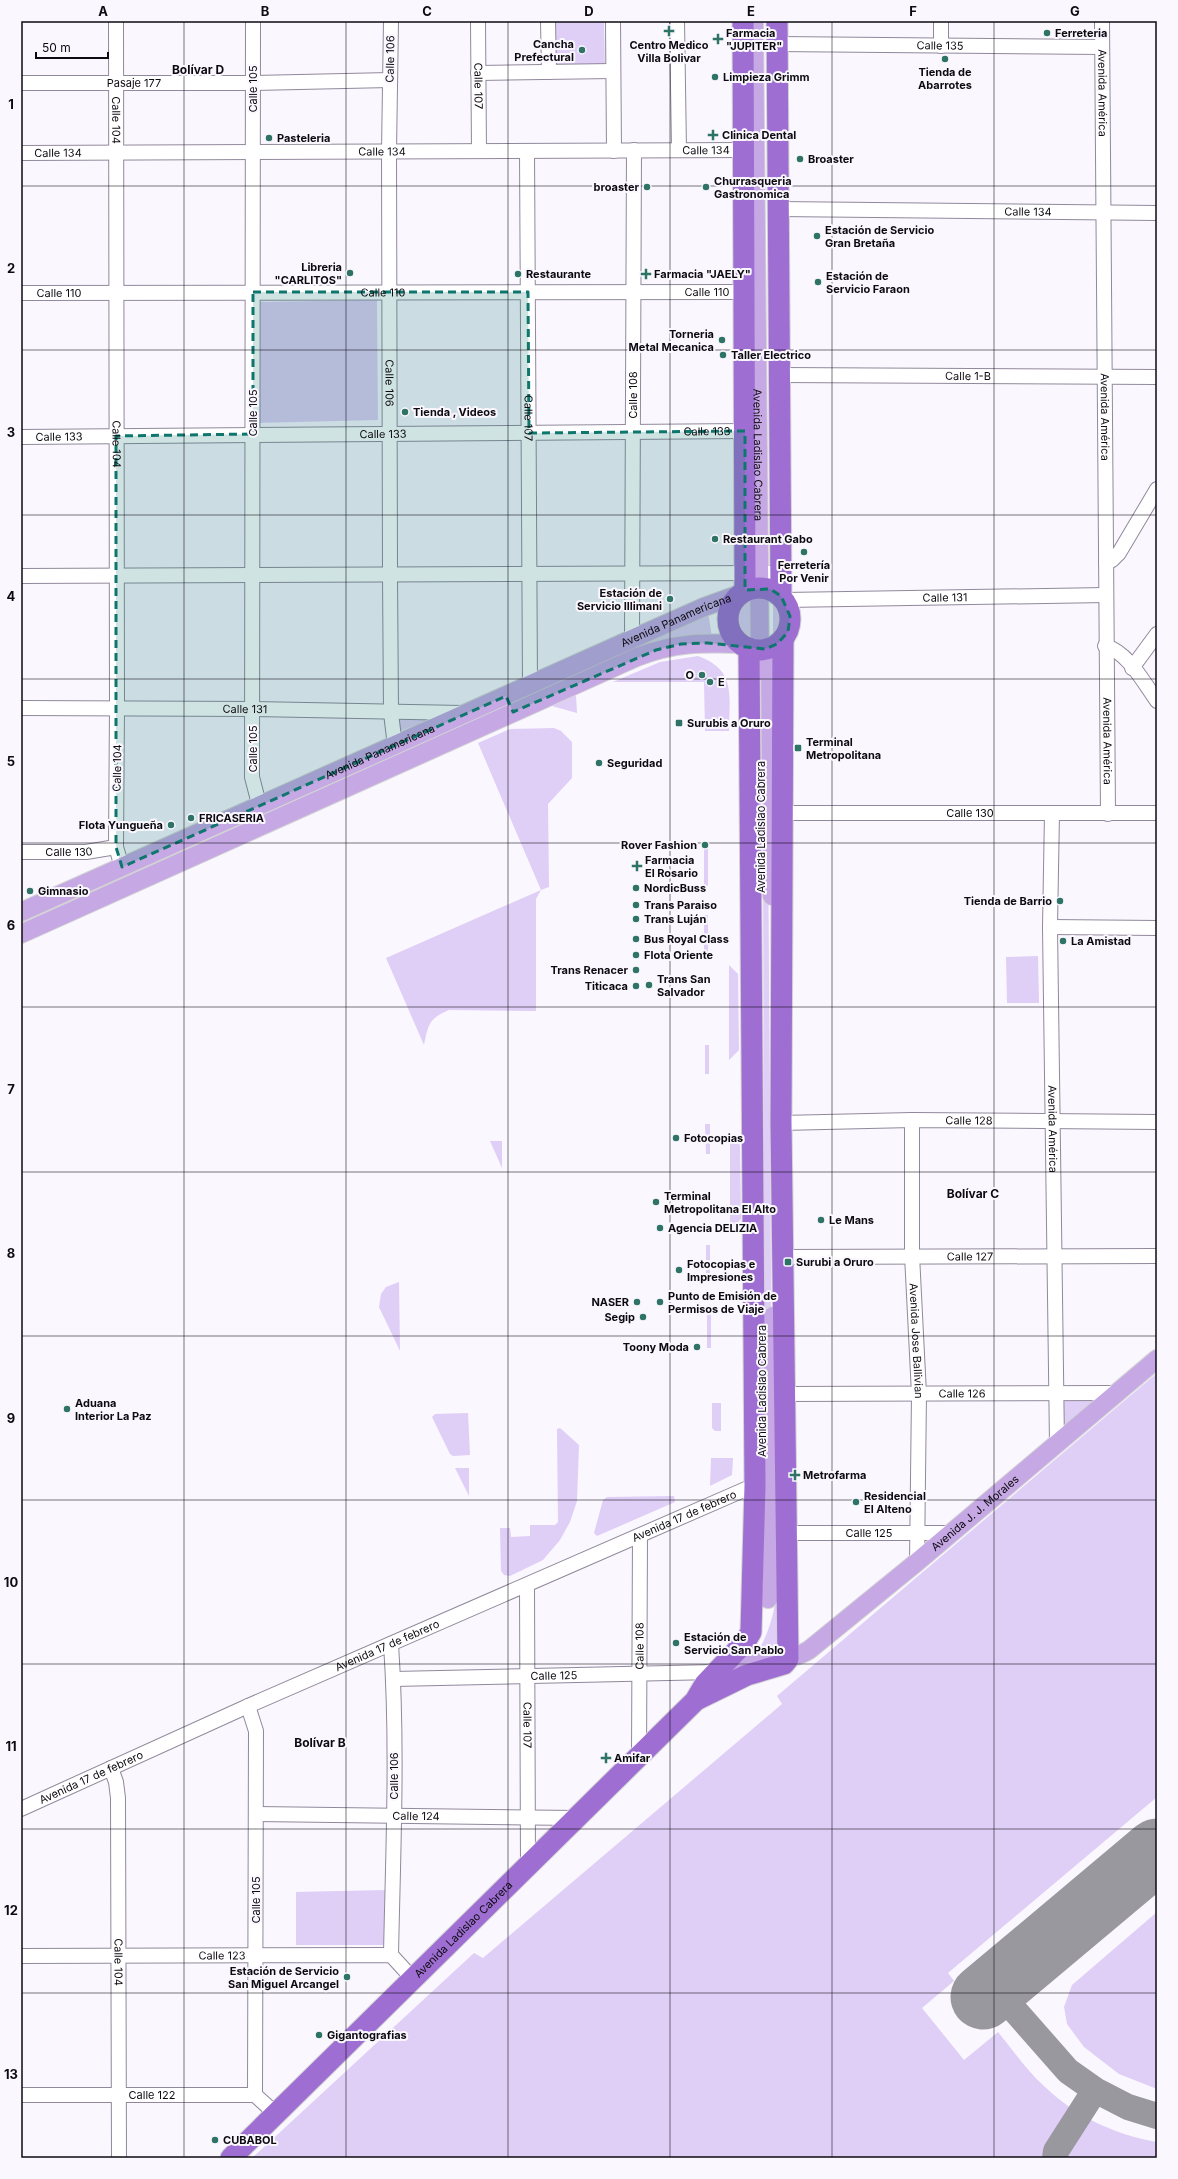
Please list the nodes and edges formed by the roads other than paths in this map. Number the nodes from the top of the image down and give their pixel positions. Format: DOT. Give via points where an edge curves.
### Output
graph roads {
  1 [pos="116,21"];
  2 [pos="253,21"];
  3 [pos="391,21"];
  4 [pos="478,21"];
  5 [pos="548,21"];
  6 [pos="613,21"];
  7 [pos="677,21"];
  8 [pos="743,21"];
  9 [pos="754,21"];
  10 [pos="766,21"];
  11 [pos="777,21"];
  12 [pos="941,21"];
  13 [pos="1102,21"];
  14 [pos="777,44"];
  15 [pos="941,46"];
  16 [pos="1102,47"];
  17 [pos="613,71"];
  18 [pos="549,72"];
  19 [pos="478,73"];
  20 [pos="390,80"];
  21 [pos="114,82"];
  22 [pos="21,83"];
  23 [pos="253,83"];
  24 [pos="634,150"];
  25 [pos="679,150"];
  26 [pos="744,150"];
  27 [pos="389,151"];
  28 [pos="479,151"];
  29 [pos="527,151"];
  30 [pos="614,151"];
  31 [pos="116,152"];
  32 [pos="253,152"];
  33 [pos="21,153"];
  34 [pos="778,209"];
  35 [pos="1104,213"];
  36 [pos="1157,213"];
  37 [pos="116,292"];
  38 [pos="253,292"];
  39 [pos="391,292"];
  40 [pos="528,292"];
  41 [pos="634,292"];
  42 [pos="744,292"];
  43 [pos="21,293"];
  44 [pos="780,375"];
  45 [pos="1105,376"];
  46 [pos="1157,377"];
  47 [pos="745,431"];
  48 [pos="633,432"];
  49 [pos="529,433"];
  50 [pos="253,434"];
  51 [pos="391,434"];
  52 [pos="116,436"];
  53 [pos="21,438"];
  54 [pos="1157,489"];
  55 [pos="1106,563"];
  56 [pos="530,574"];
  57 [pos="633,574"];
  58 [pos="116,575"];
  59 [pos="253,575"];
  60 [pos="390,575"];
  61 [pos="21,576"];
  62 [pos="763,585"];
  63 [pos="1106,595"];
  64 [pos="1157,634"];
  65 [pos="632,639"];
  66 [pos="761,646"];
  67 [pos="1105,646"];
  68 [pos="1132,668"];
  69 [pos="530,685"];
  70 [pos="1157,701"];
  71 [pos="509,704"];
  72 [pos="21,708"];
  73 [pos="117,708"];
  74 [pos="253,709"];
  75 [pos="391,713"];
  76 [pos="469,714"];
  77 [pos="395,746"];
  78 [pos="259,804"];
  79 [pos="783,813"];
  80 [pos="1052,813"];
  81 [pos="1157,813"];
  82 [pos="1108,814"];
  83 [pos="116,847"];
  84 [pos="21,852"];
  85 [pos="122,867"];
  86 [pos="21,912"];
  87 [pos="1050,927"];
  88 [pos="1157,928"];
  89 [pos="21,934"];
  90 [pos="912,1120"];
  91 [pos="782,1122"];
  92 [pos="1052,1122"];
  93 [pos="1157,1122"];
  94 [pos="912,1255"];
  95 [pos="1157,1256"];
  96 [pos="783,1257"];
  97 [pos="1053,1257"];
  98 [pos="1157,1359"];
  99 [pos="1056,1393"];
  100 [pos="1115,1393"];
  101 [pos="919,1394"];
  102 [pos="784,1402"];
  103 [pos="774,1433"];
  104 [pos="1057,1444"];
  105 [pos="785,1460"];
  106 [pos="755,1485"];
  107 [pos="918,1532"];
  108 [pos="786,1533"];
  109 [pos="951,1533"];
  110 [pos="640,1536"];
  111 [pos="917,1562"];
  112 [pos="527,1585"];
  113 [pos="767,1595"];
  114 [pos="751,1632"];
  115 [pos="391,1644"];
  116 [pos="788,1658"];
  117 [pos="720,1668"];
  118 [pos="639,1674"];
  119 [pos="528,1676"];
  120 [pos="393,1679"];
  121 [pos="695,1701"];
  122 [pos="248,1706"];
  123 [pos="639,1756"];
  124 [pos="111,1768"];
  125 [pos="21,1808"];
  126 [pos="256,1814"];
  127 [pos="394,1816"];
  128 [pos="528,1817"];
  129 [pos="576,1818"];
  130 [pos="528,1866"];
  131 [pos="391,1955"];
  132 [pos="21,1956"];
  133 [pos="120,1956"];
  134 [pos="256,1956"];
  135 [pos="413,1979"];
  136 [pos="120,2094"];
  137 [pos="21,2095"];
  138 [pos="255,2095"];
  139 [pos="276,2114"];
  140 [pos="120,2158"];
  141 [pos="230,2158"];
  1 -- 21 [label="street, Calle 104"];
  2 -- 23 [label="street, Calle 105"];
  3 -- 20 [label="street, Calle 106"];
  4 -- 19 [label="street, Calle 107"];
  5 -- 18 [label="street"];
  6 -- 17 [label="street"];
  7 -- 25 [label="street"];
  8 -- 26 [label="highway, Avenida Ladislao Cabrera"];
  9 -- 62 [label="main road, Avenida Ladislao Cabrera"];
  10 -- 62 [label="main road, Avenida Ladislao Cabrera"];
  11 -- 14 [label="highway, Avenida Ladislao Cabrera"];
  12 -- 15 [label="street"];
  13 -- 16 [label="street, Avenida América"];
  14 -- 15 [label="street, Calle 135"];
  14 -- 34 [label="highway, Avenida Ladislao Cabrera"];
  15 -- 16 [label="street, Calle 135"];
  16 -- 35 [label="street, Avenida América"];
  17 -- 18 [label="street"];
  17 -- 30 [label="street"];
  18 -- 19 [label="street"];
  19 -- 28 [label="street, Calle 107"];
  20 -- 23 [label="street, Pasaje 177"];
  20 -- 27 [label="street, Calle 106"];
  21 -- 22 [label="street, Pasaje 177"];
  21 -- 23 [label="street, Pasaje 177"];
  21 -- 31 [label="street, Calle 104"];
  23 -- 32 [label="street, Calle 105"];
  24 -- 25 [label="street, Calle 134"];
  24 -- 30 [label="street, Calle 134"];
  24 -- 41 [label="street, Calle 108"];
  25 -- 26 [label="street, Calle 134"];
  26 -- 42 [label="highway, Avenida Ladislao Cabrera"];
  27 -- 28 [label="street, Calle 134"];
  27 -- 32 [label="street, Calle 134"];
  27 -- 39 [label="street, Calle 106"];
  28 -- 29 [label="street, Calle 134"];
  29 -- 30 [label="street, Calle 134"];
  29 -- 40 [label="street, Calle 107"];
  31 -- 32 [label="street, Calle 134"];
  31 -- 33 [label="street, Calle 134"];
  31 -- 37 [label="street, Calle 104"];
  32 -- 38 [label="street, Calle 105"];
  34 -- 35 [label="street, Calle 134"];
  34 -- 44 [label="highway, Avenida Ladislao Cabrera"];
  35 -- 36 [label="street, Calle 134"];
  35 -- 45 [label="street, Avenida América"];
  37 -- 38 [label="street, Calle 110"];
  37 -- 43 [label="street, Calle 110"];
  37 -- 52 [label="street, Calle 104"];
  38 -- 39 [label="street, Calle 110"];
  38 -- 50 [label="street, Calle 105"];
  39 -- 40 [label="street, Calle 110"];
  39 -- 51 [label="street, Calle 106"];
  40 -- 41 [label="street, Calle 110"];
  40 -- 49 [label="street, Calle 107"];
  41 -- 42 [label="street, Calle 110"];
  41 -- 48 [label="street, Calle 108"];
  42 -- 47 [label="highway, Avenida Ladislao Cabrera"];
  44 -- 45 [label="street, Calle 1-B"];
  44 -- 62 [label="highway, Avenida Ladislao Cabrera"];
  45 -- 46 [label="street, Calle 1-B"];
  45 -- 55 [label="street, Avenida América"];
  47 -- 48 [label="street, Calle 133"];
  47 -- 62 [label="highway, Avenida Ladislao Cabrera"];
  48 -- 49 [label="street, Calle 133"];
  48 -- 57 [label="street, Calle 108"];
  49 -- 51 [label="street, Calle 133"];
  49 -- 56 [label="street, Calle 107"];
  50 -- 51 [label="street, Calle 133"];
  50 -- 52 [label="street, Calle 133"];
  50 -- 59 [label="street, Calle 105"];
  51 -- 60 [label="street, Calle 106"];
  52 -- 53 [label="street, Calle 133"];
  52 -- 58 [label="street, Calle 104"];
  54 -- 55 [label="street" via="1119,553"];
  55 -- 63 [label="street, Avenida América"];
  56 -- 57 [label="street, Calle 131"];
  56 -- 60 [label="street, Calle 131"];
  56 -- 69 [label="street, Calle 107"];
  57 -- 62 [label="street, Calle 131"];
  57 -- 65 [label="street, Calle 108"];
  58 -- 59 [label="street, Calle 131"];
  58 -- 61 [label="street, Calle 131"];
  58 -- 73 [label="street, Calle 104"];
  59 -- 60 [label="street, Calle 131"];
  59 -- 74 [label="street, Calle 105"];
  60 -- 75 [label="street, Calle 106"];
  62 -- 63 [label="street, Calle 131"];
  62 -- 65 [label="main road, Avenida Panamericana" via="704,607"];
  62 -- 66 [label="main road, Avenida Ladislao Cabrera"];
  62 -- 66 [label="highway" via="790,616 789,628"];
  62 -- 66 [label="highway" via="732,604 728,617 733,635"];
  63 -- 67 [label="street, Avenida América"];
  64 -- 68 [label="street"];
  65 -- 69 [label="main road, Avenida Panamericana"];
  66 -- 71 [label="main road, Avenida Panamericana" via="681,644 656,650"];
  66 -- 79 [label="highway, Avenida Ladislao Cabrera"];
  66 -- 103 [label="main road, Avenida Ladislao Cabrera"];
  66 -- 106 [label="highway, Avenida Ladislao Cabrera"];
  66 -- 113 [label="main road, Avenida Ladislao Cabrera"];
  67 -- 68 [label="street" via="1116,651"];
  67 -- 82 [label="street, Avenida América"];
  68 -- 70 [label="street"];
  69 -- 71 [label="main road, Avenida Panamericana"];
  71 -- 76 [label="main road, Avenida Panamericana"];
  71 -- 89 [label="main road, Avenida Panamericana"];
  72 -- 73 [label="street, Calle 131"];
  73 -- 74 [label="street, Calle 131"];
  73 -- 83 [label="street, Calle 104"];
  74 -- 75 [label="street, Calle 131"];
  74 -- 78 [label="street, Calle 105" via="252,777"];
  75 -- 76 [label="street, Calle 131"];
  75 -- 77 [label="street, Calle 106"];
  76 -- 77 [label="main road, Avenida Panamericana"];
  77 -- 78 [label="main road, Avenida Panamericana"];
  78 -- 85 [label="main road, Avenida Panamericana"];
  79 -- 80 [label="street, Calle 130"];
  79 -- 91 [label="highway, Avenida Ladislao Cabrera"];
  80 -- 82 [label="street, Calle 130"];
  80 -- 87 [label="street, Avenida América"];
  81 -- 82 [label="street, Calle 130"];
  83 -- 84 [label="street, Calle 130" via="86,852"];
  83 -- 85 [label="street, Calle 104"];
  85 -- 86 [label="main road, Avenida Panamericana"];
  87 -- 88 [label="street"];
  87 -- 92 [label="street, Avenida América"];
  90 -- 91 [label="street, Calle 128"];
  90 -- 92 [label="street, Calle 128"];
  90 -- 94 [label="street, Avenida Jose Ballivian"];
  91 -- 96 [label="highway, Avenida Ladislao Cabrera"];
  92 -- 93 [label="street, Calle 128"];
  92 -- 97 [label="street, Avenida América"];
  94 -- 96 [label="street, Calle 127"];
  94 -- 97 [label="street, Calle 127"];
  94 -- 101 [label="street, Avenida Jose Ballivian"];
  95 -- 97 [label="street, Calle 127"];
  96 -- 102 [label="highway, Avenida Ladislao Cabrera"];
  97 -- 99 [label="street, Avenida América"];
  98 -- 100 [label="main road, Avenida J. J. Morales"];
  99 -- 100 [label="street, Calle 126"];
  99 -- 101 [label="street, Calle 126"];
  99 -- 104 [label="street, Avenida América"];
  100 -- 104 [label="main road, Avenida J. J. Morales"];
  101 -- 102 [label="street, Calle 126"];
  101 -- 107 [label="street, Avenida Jose Ballivian"];
  102 -- 103 [label="highway"];
  102 -- 105 [label="highway, Avenida Ladislao Cabrera"];
  103 -- 105 [label="highway"];
  103 -- 113 [label="main road, Avenida Ladislao Cabrera"];
  104 -- 109 [label="main road, Avenida J. J. Morales"];
  105 -- 108 [label="highway, Avenida Ladislao Cabrera"];
  106 -- 110 [label="street, Avenida 17 de febrero"];
  106 -- 114 [label="highway, Avenida Ladislao Cabrera"];
  107 -- 108 [label="street, Calle 125"];
  107 -- 109 [label="street, Calle 125"];
  107 -- 111 [label="street, Avenida Jose Ballivian"];
  108 -- 116 [label="highway, Avenida Ladislao Cabrera"];
  109 -- 111 [label="main road, Avenida J. J. Morales"];
  110 -- 112 [label="street, Avenida 17 de febrero"];
  110 -- 118 [label="street, Calle 108"];
  111 -- 116 [label="main road, Avenida J. J. Morales" via="809,1650 800,1656"];
  112 -- 115 [label="street, Avenida 17 de febrero"];
  112 -- 119 [label="street, Calle 107"];
  113 -- 114 [label="main road, Avenida Ladislao Cabrera"];
  114 -- 117 [label="highway, Avenida Ladislao Cabrera"];
  115 -- 120 [label="street, Calle 106"];
  115 -- 122 [label="street, Avenida 17 de febrero"];
  116 -- 117 [label="main road" via="769,1657"];
  116 -- 121 [label="highway, Avenida Ladislao Cabrera" via="784,1664 735,1680"];
  117 -- 118 [label="street, Calle 125"];
  117 -- 121 [label="highway, Avenida Ladislao Cabrera"];
  118 -- 119 [label="street, Calle 125"];
  118 -- 123 [label="street, Calle 108"];
  119 -- 120 [label="street, Calle 125"];
  119 -- 128 [label="street, Calle 107"];
  120 -- 127 [label="street, Calle 106"];
  121 -- 123 [label="highway, Avenida Ladislao Cabrera"];
  122 -- 124 [label="street, Avenida 17 de febrero"];
  122 -- 126 [label="street, Calle 105" via="256,1730"];
  123 -- 129 [label="highway, Avenida Ladislao Cabrera"];
  124 -- 125 [label="street, Avenida 17 de febrero"];
  124 -- 133 [label="street, Calle 104" via="118,1798"];
  126 -- 127 [label="street, Calle 124"];
  126 -- 134 [label="street, Calle 105"];
  127 -- 128 [label="street, Calle 124"];
  127 -- 131 [label="street, Calle 106"];
  128 -- 129 [label="street, Calle 124"];
  128 -- 130 [label="street, Calle 107"];
  129 -- 130 [label="highway, Avenida Ladislao Cabrera"];
  130 -- 135 [label="highway, Avenida Ladislao Cabrera"];
  131 -- 134 [label="street, Calle 123"];
  131 -- 135 [label="street"];
  132 -- 133 [label="street, Calle 123"];
  133 -- 134 [label="street, Calle 123"];
  133 -- 136 [label="street, Calle 104"];
  134 -- 138 [label="street, Calle 105"];
  135 -- 139 [label="highway, Avenida Ladislao Cabrera"];
  136 -- 137 [label="street, Calle 122"];
  136 -- 138 [label="street, Calle 122"];
  136 -- 140 [label="street, Calle 104"];
  138 -- 139 [label="street"];
  139 -- 141 [label="highway, Avenida Ladislao Cabrera"];
}
